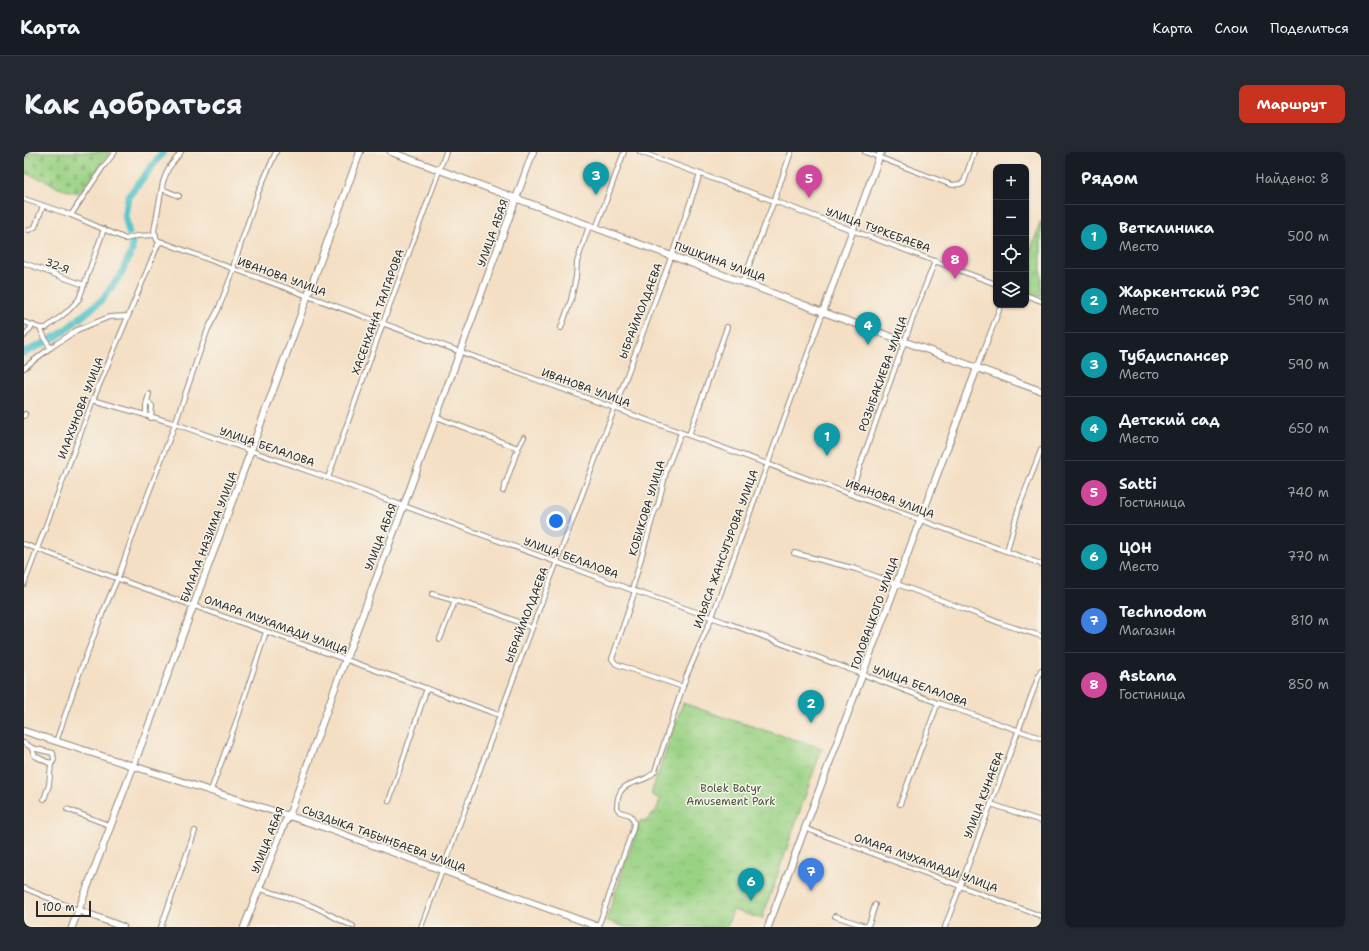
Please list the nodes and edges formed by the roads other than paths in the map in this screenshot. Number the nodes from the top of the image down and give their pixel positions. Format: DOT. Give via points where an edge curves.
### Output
graph roads {
  1 [pos="116,152"];
  2 [pos="181,152"];
  3 [pos="276,152"];
  4 [pos="360,152"];
  5 [pos="392,152"];
  6 [pos="446,152"];
  7 [pos="533,152"];
  8 [pos="624,152"];
  9 [pos="640,152"];
  10 [pos="791,152"];
  11 [pos="865,152"];
  12 [pos="974,152"];
  13 [pos="880,155"];
  14 [pos="440,169"];
  15 [pos="700,174"];
  16 [pos="162,189"];
  17 [pos="179,196"];
  18 [pos="516,198"];
  19 [pos="24,199"];
  20 [pos="774,201"];
  21 [pos="43,206"];
  22 [pos="71,215"];
  23 [pos="592,227"];
  24 [pos="104,229"];
  25 [pos="29,230"];
  26 [pos="852,230"];
  27 [pos="156,235"];
  28 [pos="162,242"];
  29 [pos="672,255"];
  30 [pos="935,261"];
  31 [pos="24,263"];
  32 [pos="234,269"];
  33 [pos="743,281"];
  34 [pos="993,283"];
  35 [pos="84,286"];
  36 [pos="308,296"];
  37 [pos="1029,296"];
  38 [pos="1041,301"];
  39 [pos="1000,308"];
  40 [pos="823,312"];
  41 [pos="128,316"];
  42 [pos="24,322"];
  43 [pos="383,323"];
  44 [pos="33,325"];
  45 [pos="726,327"];
  46 [pos="40,328"];
  47 [pos="561,328"];
  48 [pos="24,336"];
  49 [pos="904,342"];
  50 [pos="50,348"];
  51 [pos="460,351"];
  52 [pos="24,368"];
  53 [pos="977,368"];
  54 [pos="1041,391"];
  55 [pos="149,394"];
  56 [pos="93,400"];
  57 [pos="147,402"];
  58 [pos="614,408"];
  59 [pos="146,416"];
  60 [pos="436,417"];
  61 [pos="151,418"];
  62 [pos="175,424"];
  63 [pos="681,433"];
  64 [pos="689,435"];
  65 [pos="524,437"];
  66 [pos="518,448"];
  67 [pos="1041,450"];
  68 [pos="251,452"];
  69 [pos="768,464"];
  70 [pos="328,478"];
  71 [pos="503,491"];
  72 [pos="850,494"];
  73 [pos="404,505"];
  74 [pos="920,520"];
  75 [pos="24,544"];
  76 [pos="36,549"];
  77 [pos="1007,551"];
  78 [pos="794,553"];
  79 [pos="556,562"];
  80 [pos="1041,564"];
  81 [pos="118,578"];
  82 [pos="24,584"];
  83 [pos="897,584"];
  84 [pos="633,590"];
  85 [pos="432,594"];
  86 [pos="455,601"];
  87 [pos="194,606"];
  88 [pos="712,617"];
  89 [pos="532,628"];
  90 [pos="266,632"];
  91 [pos="1041,636"];
  92 [pos="440,639"];
  93 [pos="345,660"];
  94 [pos="1041,670"];
  95 [pos="862,675"];
  96 [pos="683,687"];
  97 [pos="427,688"];
  98 [pos="938,703"];
  99 [pos="499,715"];
  100 [pos="1019,730"];
  101 [pos="24,731"];
  102 [pos="1041,738"];
  103 [pos="56,742"];
  104 [pos="24,744"];
  105 [pos="31,747"];
  106 [pos="47,762"];
  107 [pos="134,767"];
  108 [pos="211,790"];
  109 [pos="44,799"];
  110 [pos="389,801"];
  111 [pos="900,804"];
  112 [pos="991,804"];
  113 [pos="67,810"];
  114 [pos="289,816"];
  115 [pos="1041,821"];
  116 [pos="111,826"];
  117 [pos="804,828"];
  118 [pos="195,832"];
  119 [pos="442,871"];
  120 [pos="960,886"];
  121 [pos="24,888"];
  122 [pos="259,889"];
  123 [pos="875,906"];
  124 [pos="78,910"];
  125 [pos="835,916"];
  126 [pos="1041,916"];
  127 [pos="353,926"];
  128 [pos="72,927"];
  129 [pos="123,927"];
  130 [pos="161,927"];
  131 [pos="244,927"];
  132 [pos="421,927"];
  133 [pos="598,927"];
  134 [pos="768,927"];
  135 [pos="867,927"];
  136 [pos="945,927"];
  1 -- 22 [label="street"];
  2 -- 16 [label="street" via="168,169"];
  3 -- 32 [label="street" via="249,216"];
  4 -- 36 [label="street, БИЛАЛА НАЗИМА УЛИЦА"];
  5 -- 14 [label="street, ПУШКИНА УЛИЦА"];
  6 -- 14 [label="street, ХАСЕНХАНА ТАЛГАРОВА"];
  7 -- 18 [label="street, УЛИЦА АБАЯ"];
  8 -- 23 [label="street"];
  9 -- 15 [label="street, УЛИЦА ТУРКЕБАЕВА"];
  10 -- 20 [label="street"];
  11 -- 13 [label="street"];
  12 -- 13 [label="street" via="964,182 952,185"];
  13 -- 26 [label="street, ИЛЬЯСА ЖАНСУГУРОВА УЛИЦА"];
  14 -- 18 [label="street, ПУШКИНА УЛИЦА"];
  14 -- 43 [label="street, ХАСЕНХАНА ТАЛГАРОВА"];
  15 -- 20 [label="street, УЛИЦА ТУРКЕБАЕВА"];
  15 -- 29 [label="street, ЫБРАЙМОЛДАЕВА"];
  16 -- 17 [label="street"];
  16 -- 27 [label="street" via="154,231"];
  18 -- 23 [label="street, ПУШКИНА УЛИЦА"];
  18 -- 51 [label="street, УЛИЦА АБАЯ"];
  19 -- 21 [label="street"];
  20 -- 26 [label="street, УЛИЦА ТУРКЕБАЕВА"];
  20 -- 33 [label="street"];
  21 -- 22 [label="street"];
  21 -- 25 [label="street" via="35,227"];
  22 -- 24 [label="street"];
  23 -- 29 [label="street, ПУШКИНА УЛИЦА"];
  23 -- 47 [label="street" via="578,262 571,300"];
  24 -- 27 [label="street" via="126,239"];
  24 -- 35 [label="street"];
  26 -- 30 [label="street, УЛИЦА ТУРКЕБАЕВА"];
  26 -- 40 [label="street, ИЛЬЯСА ЖАНСУГУРОВА УЛИЦА"];
  27 -- 28 [label="street, ИВАНОВА УЛИЦА" via="157,240"];
  28 -- 32 [label="street, ИВАНОВА УЛИЦА"];
  28 -- 41 [label="street, ИЛАХУНОВА УЛИЦА" via="158,244"];
  29 -- 33 [label="street, ПУШКИНА УЛИЦА"];
  29 -- 58 [label="street, ЫБРАЙМОЛДАЕВА"];
  30 -- 34 [label="street, УЛИЦА ТУРКЕБАЕВА"];
  30 -- 49 [label="street, РОЗЫБАКИЕВА УЛИЦА"];
  31 -- 35 [label="street, 32-Я"];
  32 -- 36 [label="street, ИВАНОВА УЛИЦА"];
  32 -- 62 [label="street" via="208,329"];
  33 -- 40 [label="street, ПУШКИНА УЛИЦА"];
  35 -- 46 [label="street" via="74,306 46,328"];
  36 -- 43 [label="street, ИВАНОВА УЛИЦА"];
  36 -- 68 [label="street, БИЛАЛА НАЗИМА УЛИЦА"];
  37 -- 38 [label="street"];
  39 -- 53 [label="street, ГОЛОВАЦКОГО УЛИЦА"];
  40 -- 49 [label="street, ПУШКИНА УЛИЦА"];
  40 -- 69 [label="street, ИЛЬЯСА ЖАНСУГУРОВА УЛИЦА"];
  41 -- 50 [label="street" via="109,318 77,330"];
  41 -- 56 [label="street, ИЛАХУНОВА УЛИЦА"];
  42 -- 44 [label="street"];
  43 -- 51 [label="street, ИВАНОВА УЛИЦА"];
  43 -- 70 [label="street, ХАСЕНХАНА ТАЛГАРОВА"];
  44 -- 46 [label="street"];
  44 -- 48 [label="street"];
  45 -- 64 [label="street"];
  46 -- 50 [label="street"];
  49 -- 53 [label="street, ПУШКИНА УЛИЦА"];
  49 -- 72 [label="street, РОЗЫБАКИЕВА УЛИЦА"];
  50 -- 52 [label="street"];
  51 -- 58 [label="street, ИВАНОВА УЛИЦА"];
  51 -- 60 [label="street, УЛИЦА АБАЯ"];
  53 -- 54 [label="street, ПУШКИНА УЛИЦА"];
  53 -- 74 [label="street, ГОЛОВАЦКОГО УЛИЦА"];
  55 -- 57 [label="street"];
  56 -- 59 [label="street, УЛИЦА БЕЛАЛОВА"];
  56 -- 76 [label="street, ИЛАХУНОВА УЛИЦА"];
  57 -- 59 [label="street"];
  57 -- 61 [label="street" via="152,406"];
  58 -- 63 [label="street, ИВАНОВА УЛИЦА"];
  58 -- 79 [label="street, ЫБРАЙМОЛДАЕВА"];
  59 -- 61 [label="street, УЛИЦА БЕЛАЛОВА"];
  60 -- 66 [label="street"];
  60 -- 73 [label="street, УЛИЦА АБАЯ"];
  61 -- 62 [label="street, УЛИЦА БЕЛАЛОВА"];
  62 -- 68 [label="street, УЛИЦА БЕЛАЛОВА"];
  62 -- 81 [label="street"];
  63 -- 64 [label="street, ИВАНОВА УЛИЦА"];
  63 -- 84 [label="street, КОБИКОВА УЛИЦА" via="667,468"];
  64 -- 69 [label="street, ИВАНОВА УЛИЦА"];
  65 -- 66 [label="street"];
  66 -- 71 [label="street"];
  67 -- 77 [label="street" via="1019,507"];
  68 -- 70 [label="street, УЛИЦА БЕЛАЛОВА"];
  68 -- 87 [label="street, БИЛАЛА НАЗИМА УЛИЦА"];
  69 -- 72 [label="street, ИВАНОВА УЛИЦА"];
  69 -- 88 [label="street, ИЛЬЯСА ЖАНСУГУРОВА УЛИЦА"];
  70 -- 73 [label="street, УЛИЦА БЕЛАЛОВА"];
  72 -- 74 [label="street, ИВАНОВА УЛИЦА"];
  73 -- 79 [label="street, УЛИЦА БЕЛАЛОВА"];
  73 -- 93 [label="street, УЛИЦА АБАЯ"];
  74 -- 77 [label="street, ИВАНОВА УЛИЦА"];
  74 -- 83 [label="street, ГОЛОВАЦКОГО УЛИЦА"];
  75 -- 76 [label="street, ОМАРА МУХАМАДИ УЛИЦА"];
  76 -- 81 [label="street, ОМАРА МУХАМАДИ УЛИЦА"];
  76 -- 82 [label="street, ИЛАХУНОВА УЛИЦА"];
  77 -- 80 [label="street, ИВАНОВА УЛИЦА"];
  78 -- 83 [label="street" via="836,563"];
  79 -- 84 [label="street, УЛИЦА БЕЛАЛОВА"];
  79 -- 89 [label="street, ЫБРАЙМОЛДАЕВА"];
  81 -- 87 [label="street, ОМАРА МУХАМАДИ УЛИЦА"];
  81 -- 103 [label="street" via="78,677"];
  83 -- 91 [label="street"];
  83 -- 95 [label="street, ГОЛОВАЦКОГО УЛИЦА"];
  84 -- 88 [label="street, УЛИЦА БЕЛАЛОВА"];
  84 -- 96 [label="street, КОБИКОВА УЛИЦА" via="612,659 616,664"];
  85 -- 86 [label="street"];
  86 -- 89 [label="street" via="494,612"];
  86 -- 92 [label="street"];
  87 -- 90 [label="street, ОМАРА МУХАМАДИ УЛИЦА"];
  87 -- 107 [label="street, БИЛАЛА НАЗИМА УЛИЦА"];
  88 -- 95 [label="street, УЛИЦА БЕЛАЛОВА"];
  88 -- 96 [label="street, ИЛЬЯСА ЖАНСУГУРОВА УЛИЦА"];
  89 -- 99 [label="street, ЫБРАЙМОЛДАЕВА"];
  90 -- 93 [label="street, ОМАРА МУХАМАДИ УЛИЦА"];
  90 -- 108 [label="street"];
  93 -- 97 [label="street, ОМАРА МУХАМАДИ УЛИЦА"];
  93 -- 114 [label="street, УЛИЦА АБАЯ"];
  94 -- 100 [label="street, УЛИЦА КУНАЕВА"];
  95 -- 98 [label="street, УЛИЦА БЕЛАЛОВА"];
  95 -- 117 [label="street, ГОЛОВАЦКОГО УЛИЦА"];
  96 -- 133 [label="street, ИЛЬЯСА ЖАНСУГУРОВА УЛИЦА" via="652,775 629,784 619,794 617,808 620,812 630,815 634,829"];
  97 -- 99 [label="street, ОМАРА МУХАМАДИ УЛИЦА"];
  97 -- 110 [label="street"];
  98 -- 100 [label="street, УЛИЦА БЕЛАЛОВА"];
  98 -- 111 [label="street"];
  99 -- 119 [label="street, ЫБРАЙМОЛДАЕВА"];
  100 -- 102 [label="street, УЛИЦА БЕЛАЛОВА"];
  100 -- 112 [label="street, УЛИЦА КУНАЕВА"];
  101 -- 103 [label="street, СЫЗДЫКА ТАБЫНБАЕВА УЛИЦА"];
  103 -- 107 [label="street, СЫЗДЫКА ТАБЫНБАЕВА УЛИЦА"];
  104 -- 105 [label="street"];
  105 -- 106 [label="street" via="35,756"];
  105 -- 106 [label="street" via="54,753 52,763"];
  106 -- 109 [label="street" via="51,764 51,776"];
  107 -- 108 [label="street, СЫЗДЫКА ТАБЫНБАЕВА УЛИЦА"];
  107 -- 116 [label="street, БИЛАЛА НАЗИМА УЛИЦА"];
  108 -- 114 [label="street, СЫЗДЫКА ТАБЫНБАЕВА УЛИЦА"];
  112 -- 115 [label="street"];
  112 -- 120 [label="street, УЛИЦА КУНАЕВА"];
  113 -- 116 [label="street"];
  114 -- 119 [label="street, СЫЗДЫКА ТАБЫНБАЕВА УЛИЦА"];
  114 -- 122 [label="street, УЛИЦА АБАЯ"];
  116 -- 124 [label="street, БИЛАЛА НАЗИМА УЛИЦА"];
  117 -- 120 [label="street, ОМАРА МУХАМАДИ УЛИЦА"];
  117 -- 134 [label="street, ГОЛОВАЦКОГО УЛИЦА"];
  118 -- 130 [label="street"];
  119 -- 132 [label="street, ЫБРАЙМОЛДАЕВА"];
  119 -- 133 [label="street, СЫЗДЫКА ТАБЫНБАЕВА УЛИЦА"];
  120 -- 126 [label="street, ОМАРА МУХАМАДИ УЛИЦА"];
  120 -- 136 [label="street, УЛИЦА КУНАЕВА"];
  121 -- 124 [label="street"];
  122 -- 127 [label="street" via="311,905"];
  122 -- 131 [label="street, УЛИЦА АБАЯ"];
  123 -- 135 [label="street"];
  124 -- 128 [label="street, БИЛАЛА НАЗИМА УЛИЦА"];
  124 -- 129 [label="street"];
  125 -- 135 [label="street"];
}
